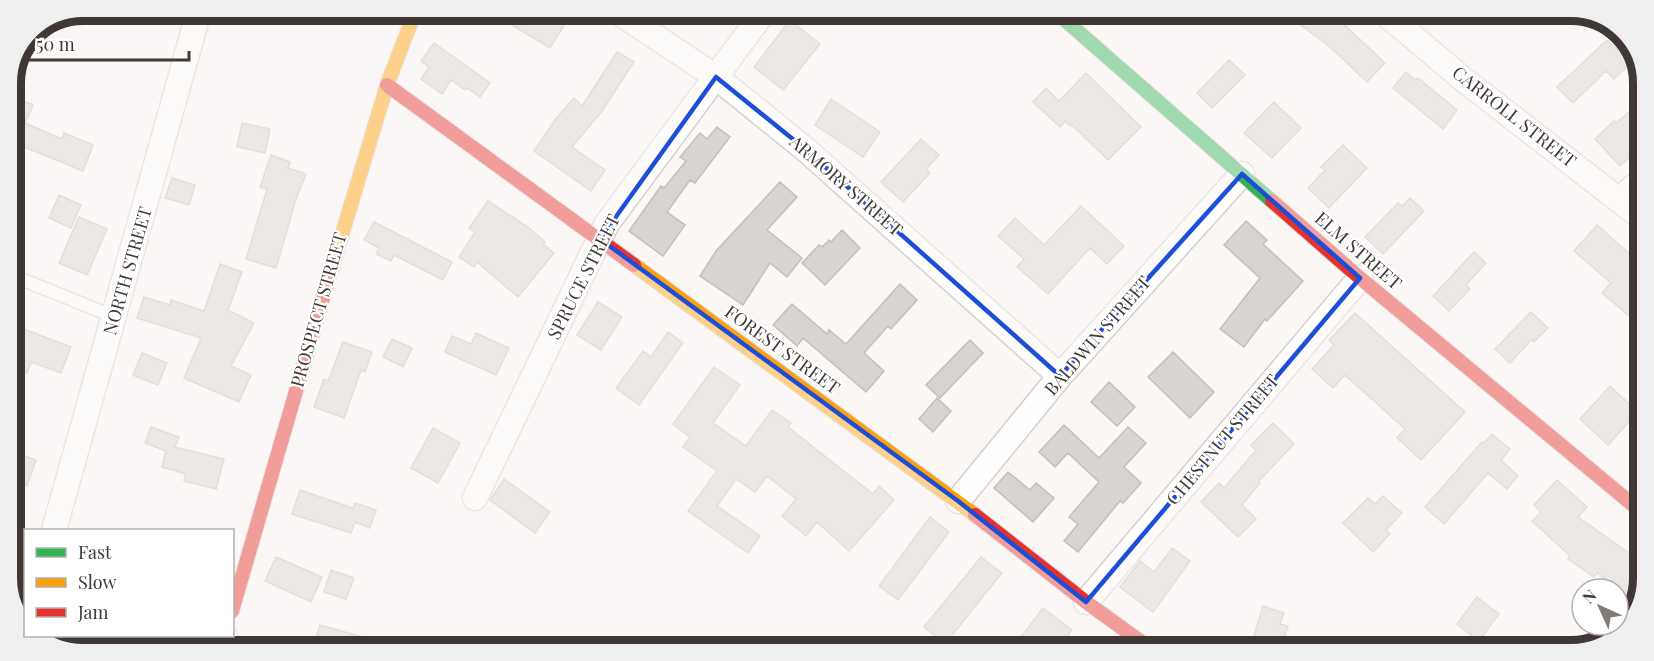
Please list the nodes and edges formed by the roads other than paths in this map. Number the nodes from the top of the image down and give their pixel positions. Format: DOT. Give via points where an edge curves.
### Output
graph roads {
  1 [pos="197,21"];
  2 [pos="412,21"];
  3 [pos="632,21"];
  4 [pos="757,21"];
  5 [pos="1066,21"];
  6 [pos="1394,21"];
  7 [pos="716,77"];
  8 [pos="387,85"];
  9 [pos="1242,174"];
  10 [pos="1633,180"];
  11 [pos="1615,195"];
  12 [pos="1633,210"];
  13 [pos="600,239"];
  14 [pos="1360,278"];
  15 [pos="21,279"];
  16 [pos="115,317"];
  17 [pos="1060,376"];
  18 [pos="475,498"];
  19 [pos="958,501"];
  20 [pos="1633,505"];
  21 [pos="55,529"];
  22 [pos="1086,602"];
  23 [pos="234,603"];
  24 [pos="1139,640"];
  1 -- 16 [label="street, NORTH STREET"];
  2 -- 8 [label="street, PROSPECT STREET"];
  3 -- 7 [label="street, ARMORY STREET"];
  4 -- 7 [label="street, SPRUCE STREET"];
  5 -- 9 [label="street, ELM STREET"];
  6 -- 11 [label="street, CARROLL STREET"];
  7 -- 13 [label="street, SPRUCE STREET" via="606,225"];
  7 -- 17 [label="street, ARMORY STREET" via="806,149"];
  8 -- 13 [label="street, FOREST STREET"];
  8 -- 23 [label="street, PROSPECT STREET"];
  9 -- 14 [label="street, ELM STREET"];
  9 -- 17 [label="street, BALDWIN STREET"];
  10 -- 11 [label="lane"];
  11 -- 12 [label="street, CARROLL STREET"];
  13 -- 18 [label="street, SPRUCE STREET"];
  13 -- 19 [label="street, FOREST STREET"];
  14 -- 20 [label="street, ELM STREET"];
  14 -- 22 [label="street, CHESTNUT STREET"];
  15 -- 16 [label="lane"];
  16 -- 21 [label="street, NORTH STREET"];
  17 -- 19 [label="street, BALDWIN STREET"];
  19 -- 22 [label="street, FOREST STREET"];
  22 -- 24 [label="street, FOREST STREET"];
}
